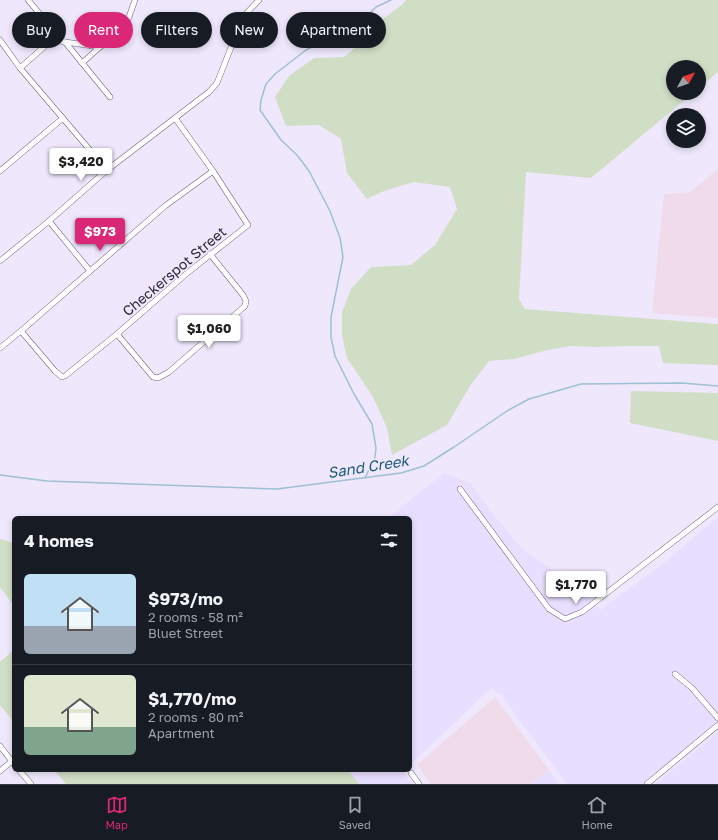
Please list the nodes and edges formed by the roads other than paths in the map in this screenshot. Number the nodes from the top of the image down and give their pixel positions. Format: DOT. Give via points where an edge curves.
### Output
graph roads {
  1 [pos="28,0"];
  2 [pos="135,0"];
  3 [pos="259,0"];
  4 [pos="38,12"];
  5 [pos="131,12"];
  6 [pos="0,40"];
  7 [pos="66,43"];
  8 [pos="43,48"];
  9 [pos="99,48"];
  10 [pos="82,63"];
  11 [pos="20,68"];
  12 [pos="110,97"];
  13 [pos="63,118"];
  14 [pos="175,118"];
  15 [pos="107,170"];
  16 [pos="0,171"];
  17 [pos="212,171"];
  18 [pos="49,221"];
  19 [pos="210,254"];
  20 [pos="0,261"];
  21 [pos="90,271"];
  22 [pos="21,332"];
  23 [pos="117,334"];
  24 [pos="0,348"];
  25 [pos="460,489"];
  26 [pos="718,507"];
  27 [pos="675,674"];
  28 [pos="718,718"];
  29 [pos="718,725"];
  30 [pos="0,746"];
  31 [pos="12,761"];
  32 [pos="12,763"];
  33 [pos="0,771"];
  34 [pos="21,772"];
  35 [pos="411,773"];
  36 [pos="31,784"];
  37 [pos="419,784"];
  38 [pos="648,784"];
  1 -- 4 [label="street"];
  2 -- 5 [label="street"];
  3 -- 14 [label="street" via="243,17 217,83"];
  6 -- 11 [label="street"];
  7 -- 10 [label="street"];
  8 -- 11 [label="street"];
  9 -- 10 [label="street"];
  10 -- 12 [label="street"];
  11 -- 13 [label="street"];
  13 -- 15 [label="street"];
  13 -- 16 [label="street"];
  14 -- 15 [label="street"];
  14 -- 17 [label="street, Checkerspot Street"];
  15 -- 18 [label="street"];
  17 -- 19 [label="street, Checkerspot Street" via="248,225"];
  17 -- 21 [label="street" via="165,206"];
  18 -- 20 [label="street"];
  18 -- 21 [label="street"];
  19 -- 23 [label="street, Checkerspot Street"];
  19 -- 23 [label="street" via="246,301 245,306 204,343 158,378 153,377"];
  21 -- 22 [label="street"];
  22 -- 23 [label="street, Checkerspot Street" via="55,372 62,376"];
  22 -- 24 [label="street"];
  25 -- 26 [label="street" via="549,609 565,619 582,612"];
  27 -- 28 [label="street" via="692,688"];
  29 -- 38 [label="street"];
  30 -- 31 [label="street"];
  32 -- 33 [label="street"];
  34 -- 36 [label="street"];
  35 -- 37 [label="street"];
}
